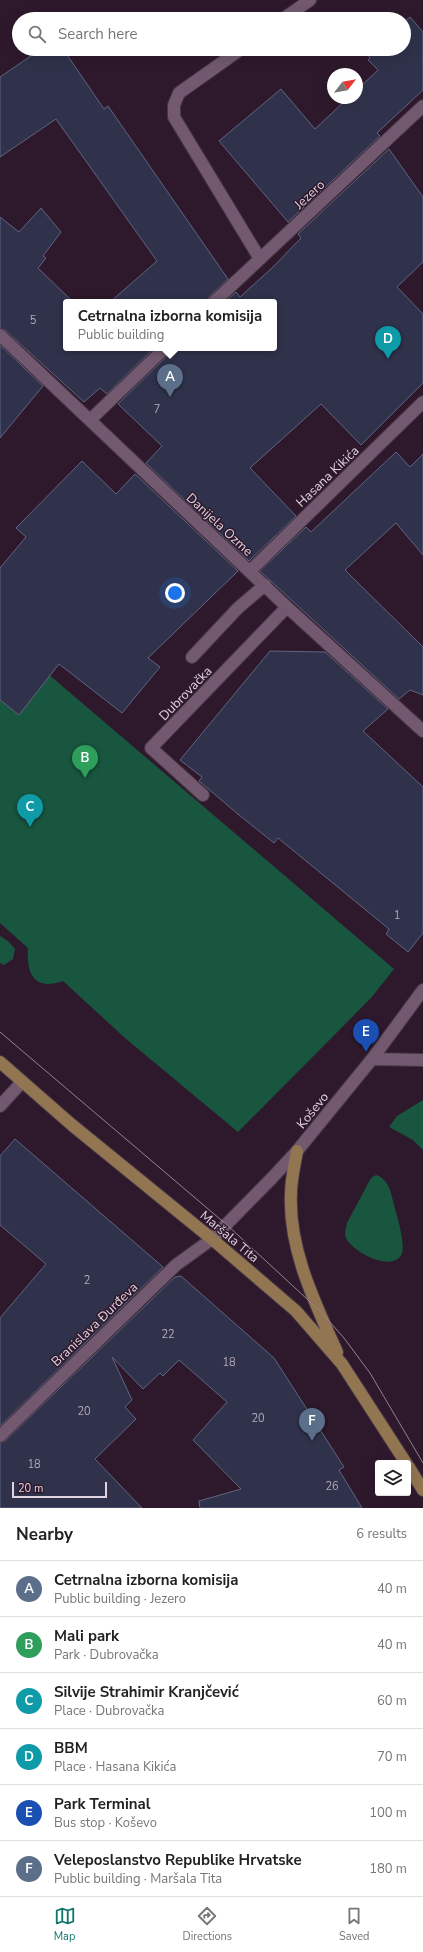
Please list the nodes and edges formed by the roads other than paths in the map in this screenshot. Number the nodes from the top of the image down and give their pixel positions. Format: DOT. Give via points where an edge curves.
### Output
graph roads {
  1 [pos="310,0"];
  2 [pos="293,12"];
  3 [pos="231,56"];
  4 [pos="423,106"];
  5 [pos="260,259"];
  6 [pos="217,299"];
  7 [pos="0,335"];
  8 [pos="162,351"];
  9 [pos="423,402"];
  10 [pos="90,420"];
  11 [pos="250,571"];
  12 [pos="264,585"];
  13 [pos="287,607"];
  14 [pos="192,657"];
  15 [pos="423,731"];
  16 [pos="203,795"];
  17 [pos="423,990"];
  18 [pos="372,1059"];
  19 [pos="423,1060"];
  20 [pos="0,1062"];
  21 [pos="22,1082"];
  22 [pos="0,1106"];
  23 [pos="297,1150"];
  24 [pos="212,1239"];
  25 [pos="342,1364"];
  26 [pos="0,1436"];
  27 [pos="404,1460"];
  28 [pos="411,1471"];
  29 [pos="423,1490"];
  1 -- 2 [label="street"];
  3 -- 5 [label="street" via="180,92 174,105 174,117"];
  4 -- 5 [label="street, Jezero"];
  5 -- 6 [label="street, Jezero"];
  7 -- 10 [label="street, Danijela Ozme"];
  8 -- 10 [label="street"];
  9 -- 11 [label="street, Hasana Kikića"];
  10 -- 11 [label="street, Danijela Ozme"];
  11 -- 12 [label="street, Danijela Ozme"];
  12 -- 13 [label="street, Danijela Ozme"];
  12 -- 14 [label="street" via="238,608"];
  13 -- 15 [label="street, Danijela Ozme"];
  13 -- 16 [label="street, Dubrovačka" via="151,748"];
  17 -- 18 [label="street, Koševo"];
  18 -- 19 [label="street"];
  18 -- 23 [label="street, Koševo"];
  20 -- 21 [label="main road, Maršala Tita"];
  21 -- 22 [label="street"];
  21 -- 24 [label="main road, Maršala Tita"];
  23 -- 24 [label="street, Koševo"];
  23 -- 25 [label="main road" via="291,1193 293,1228 311,1291"];
  24 -- 25 [label="main road, Maršala Tita" via="296,1311"];
  24 -- 26 [label="street, Branislava Đurđeva" via="176,1264"];
  25 -- 27 [label="main road, Maršala Tita"];
  28 -- 29 [label="main road"];
}
